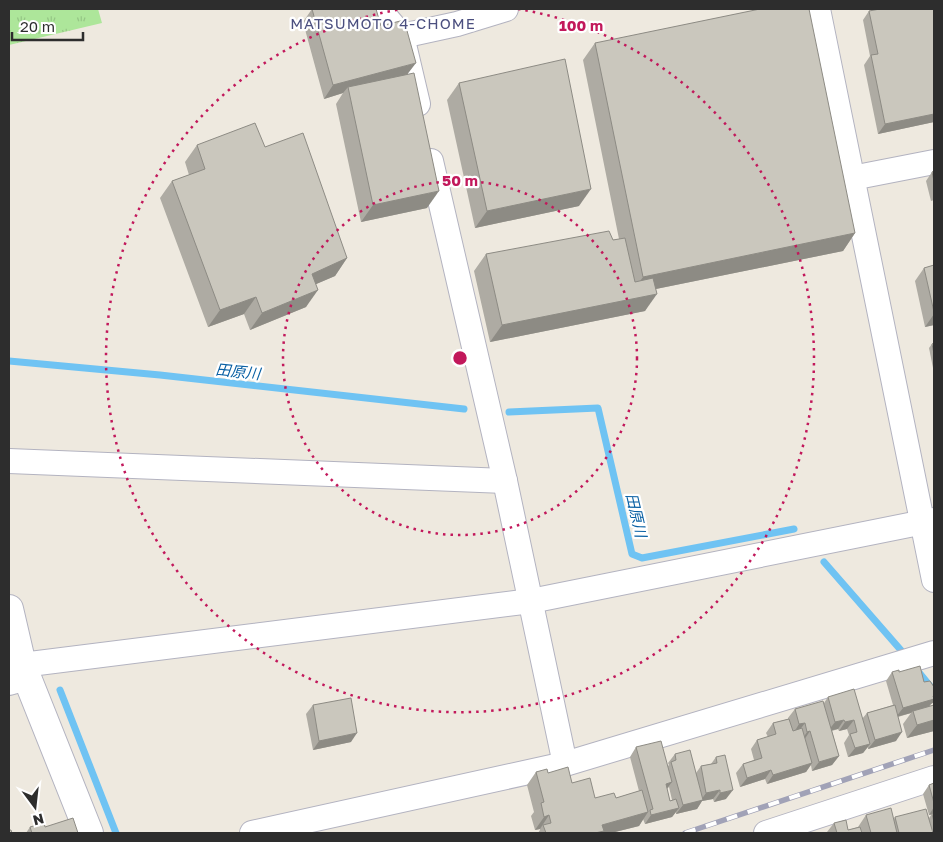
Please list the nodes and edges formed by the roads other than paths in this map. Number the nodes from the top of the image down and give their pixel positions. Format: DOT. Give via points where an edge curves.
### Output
graph roads {
  1 [pos="379,9"];
  2 [pos="506,9"];
  3 [pos="818,9"];
  4 [pos="402,36"];
  5 [pos="934,162"];
  6 [pos="852,178"];
  7 [pos="9,462"];
  8 [pos="505,481"];
  9 [pos="929,521"];
  10 [pos="934,580"];
  11 [pos="531,601"];
  12 [pos="9,609"];
  13 [pos="926,655"];
  14 [pos="19,675"];
  15 [pos="565,764"];
  16 [pos="934,778"];
  17 [pos="88,833"];
  18 [pos="252,833"];
  19 [pos="766,833"];
  1 -- 4 [label="street"];
  2 -- 4 [label="street"];
  3 -- 6 [label="street"];
  4 -- 8 [label="street"];
  5 -- 6 [label="street"];
  6 -- 9 [label="street"];
  7 -- 8 [label="street"];
  8 -- 11 [label="street"];
  9 -- 10 [label="street"];
  9 -- 11 [label="street"];
  11 -- 14 [label="street"];
  11 -- 15 [label="street"];
  12 -- 14 [label="street"];
  13 -- 15 [label="street"];
  14 -- 17 [label="street"];
  15 -- 18 [label="street"];
  16 -- 19 [label="street"];
}
